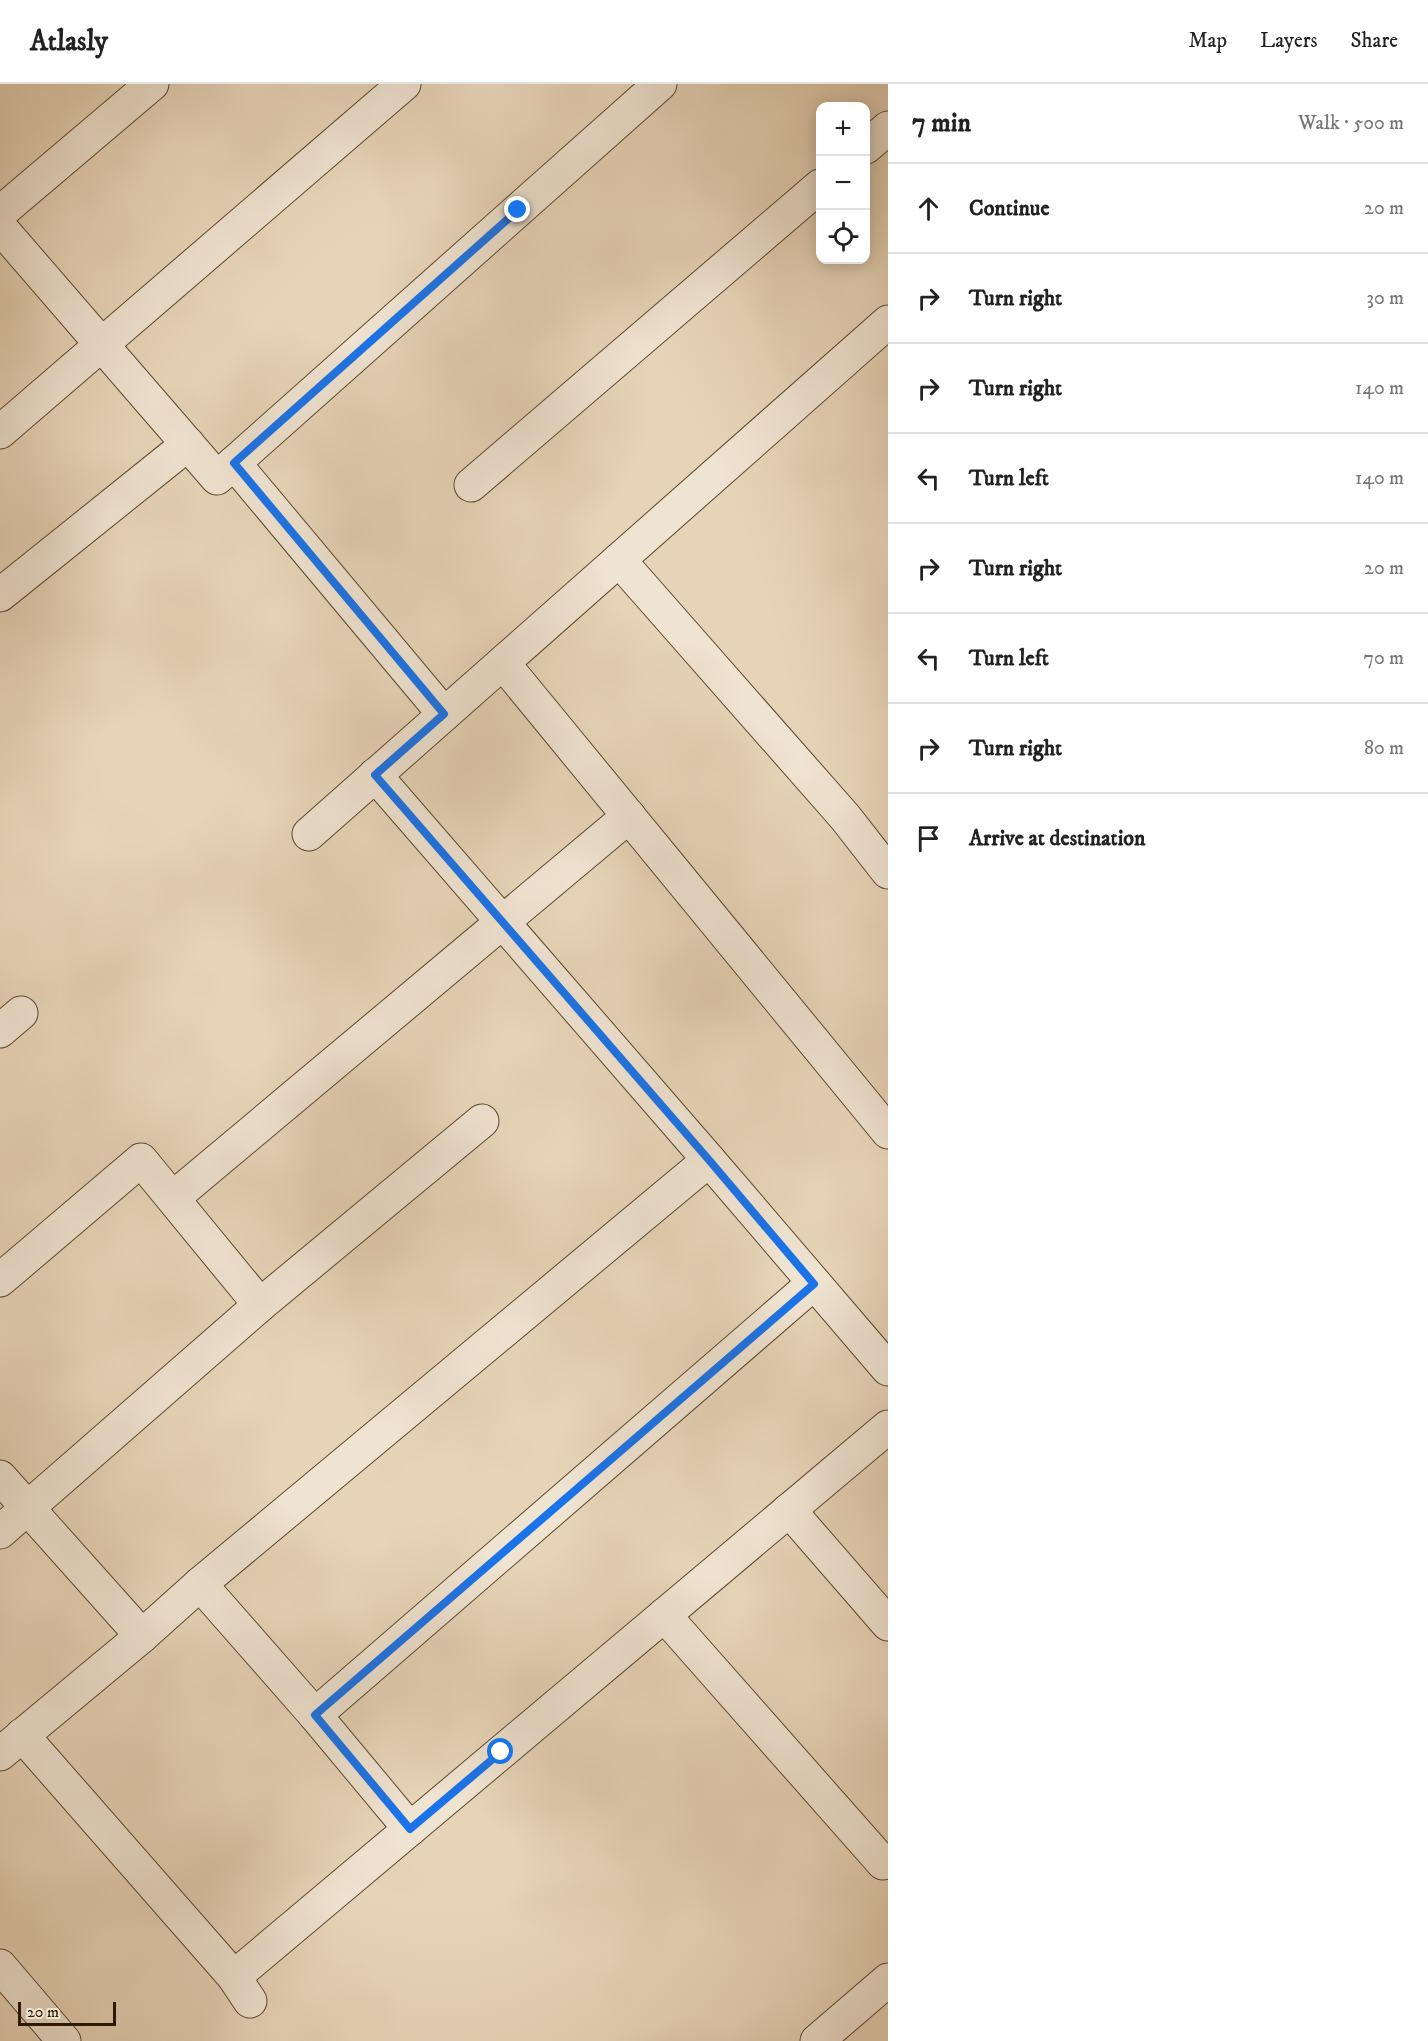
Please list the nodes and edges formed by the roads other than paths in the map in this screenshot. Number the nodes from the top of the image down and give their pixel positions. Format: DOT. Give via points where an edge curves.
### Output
graph roads {
  1 [pos="152,84"];
  2 [pos="404,84"];
  3 [pos="660,84"];
  4 [pos="888,128"];
  5 [pos="870,144"];
  6 [pos="816,189"];
  7 [pos="0,213"];
  8 [pos="0,227"];
  9 [pos="884,335"];
  10 [pos="101,345"];
  11 [pos="0,432"];
  12 [pos="188,444"];
  13 [pos="234,463"];
  14 [pos="471,485"];
  15 [pos="619,560"];
  16 [pos="0,595"];
  17 [pos="503,663"];
  18 [pos="444,714"];
  19 [pos="375,775"];
  20 [pos="629,816"];
  21 [pos="309,834"];
  22 [pos="888,872"];
  23 [pos="503,922"];
  24 [pos="482,1121"];
  25 [pos="888,1132"];
  26 [pos="709,1160"];
  27 [pos="173,1198"];
  28 [pos="0,1280"];
  29 [pos="814,1284"];
  30 [pos="260,1305"];
  31 [pos="888,1369"];
  32 [pos="888,1427"];
  33 [pos="0,1477"];
  34 [pos="27,1508"];
  35 [pos="789,1510"];
  36 [pos="0,1532"];
  37 [pos="200,1584"];
  38 [pos="664,1615"];
  39 [pos="888,1624"];
  40 [pos="142,1636"];
  41 [pos="315,1715"];
  42 [pos="11,1744"];
  43 [pos="410,1829"];
  44 [pos="883,1863"];
  45 [pos="0,1966"];
  46 [pos="888,1980"];
  47 [pos="64,2041"];
  48 [pos="817,2041"];
  1 -- 7 [label="street"];
  2 -- 10 [label="street"];
  3 -- 13 [label="street"];
  4 -- 5 [label="street"];
  6 -- 14 [label="street"];
  8 -- 10 [label="street"];
  9 -- 15 [label="street"];
  10 -- 11 [label="street"];
  10 -- 12 [label="street"];
  12 -- 13 [label="street" via="217,478"];
  12 -- 16 [label="street"];
  13 -- 18 [label="street"];
  15 -- 17 [label="street"];
  15 -- 22 [label="street" via="845,817"];
  17 -- 18 [label="street"];
  17 -- 20 [label="street"];
  18 -- 19 [label="street"];
  19 -- 21 [label="street"];
  19 -- 23 [label="street"];
  20 -- 23 [label="street"];
  20 -- 25 [label="street"];
  23 -- 26 [label="street"];
  23 -- 27 [label="street"];
  24 -- 30 [label="street"];
  26 -- 29 [label="street"];
  26 -- 37 [label="street"];
  27 -- 28 [label="street" via="141,1160"];
  27 -- 30 [label="street"];
  29 -- 31 [label="street"];
  29 -- 41 [label="street"];
  30 -- 34 [label="street"];
  32 -- 35 [label="street"];
  33 -- 34 [label="street"];
  34 -- 36 [label="street"];
  34 -- 40 [label="street"];
  35 -- 38 [label="street"];
  35 -- 39 [label="street"];
  37 -- 40 [label="street"];
  37 -- 41 [label="street"];
  38 -- 43 [label="street"];
  38 -- 44 [label="street"];
  40 -- 42 [label="street"];
  41 -- 43 [label="street"];
  42 -- 43 [label="street" via="242,1989"];
  45 -- 47 [label="street"];
  46 -- 48 [label="street"];
}
